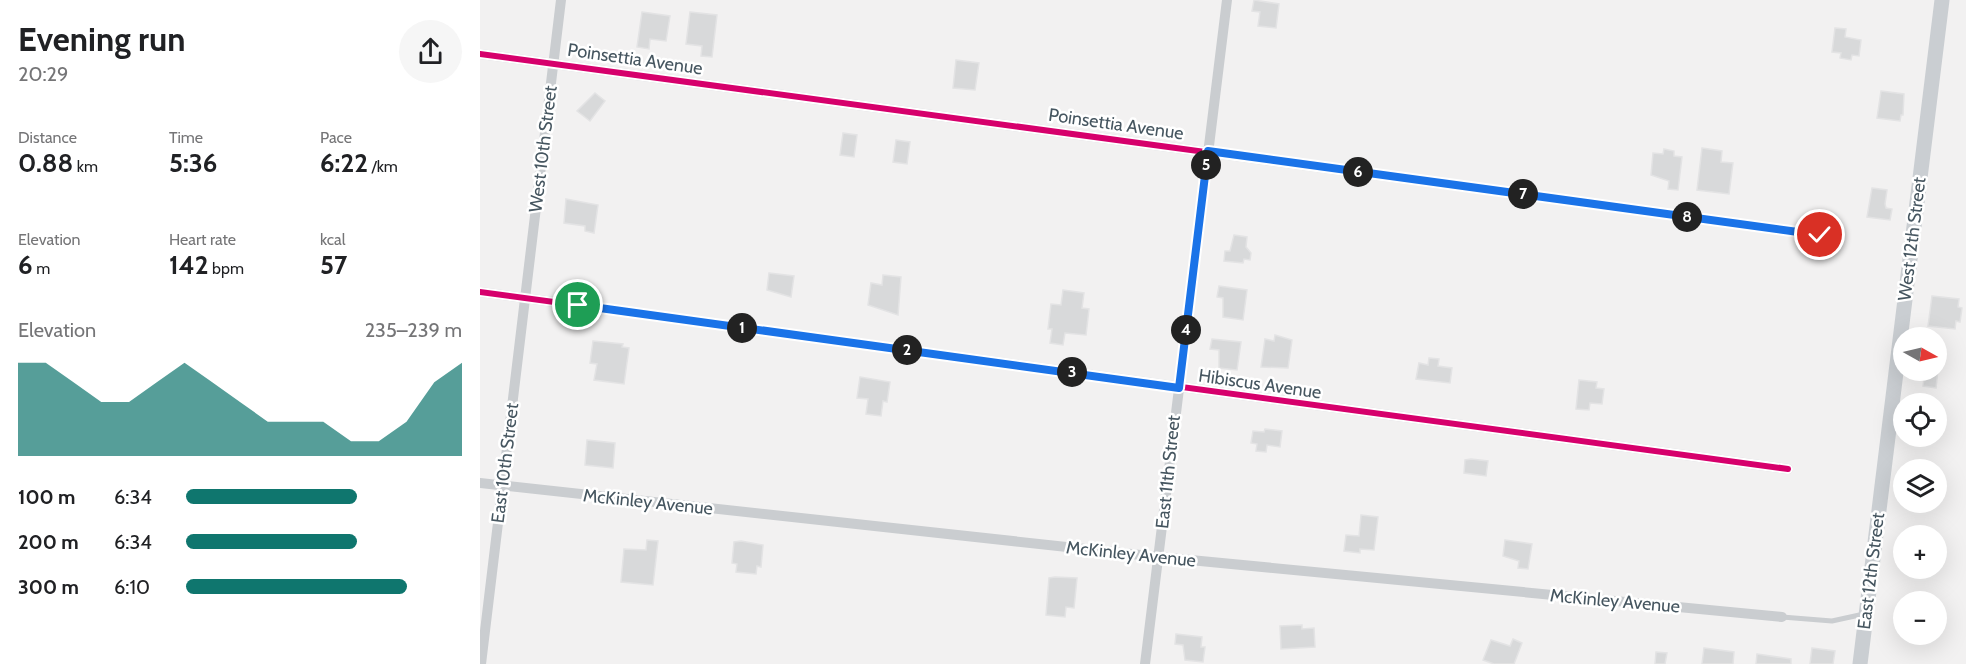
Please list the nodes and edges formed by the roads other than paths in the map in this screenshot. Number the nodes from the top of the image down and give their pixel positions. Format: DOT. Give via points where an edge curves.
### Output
graph roads {
  1 [pos="561,0"];
  2 [pos="1227,0"];
  3 [pos="1942,0"];
  4 [pos="480,54"];
  5 [pos="553,63"];
  6 [pos="1208,151"];
  7 [pos="1820,235"];
  8 [pos="480,292"];
  9 [pos="524,298"];
  10 [pos="1179,388"];
  11 [pos="1788,469"];
  12 [pos="1882,477"];
  13 [pos="480,483"];
  14 [pos="502,485"];
  15 [pos="1159,557"];
  16 [pos="1866,614"];
  17 [pos="1782,617"];
  18 [pos="481,664"];
  19 [pos="1145,664"];
  20 [pos="1860,664"];
  1 -- 5 [label="street, West 10th Street"];
  2 -- 6 [label="street, East 11th Street"];
  3 -- 12 [label="street, West 12th Street"];
  4 -- 5 [label="street, Poinsettia Avenue"];
  5 -- 6 [label="street, Poinsettia Avenue"];
  5 -- 9 [label="street, West 10th Street"];
  6 -- 7 [label="street, Poinsettia Avenue"];
  6 -- 10 [label="street, East 11th Street"];
  8 -- 9 [label="street, Hibiscus Avenue"];
  9 -- 10 [label="street, Hibiscus Avenue"];
  9 -- 14 [label="street, East 10th Street"];
  10 -- 11 [label="street, Hibiscus Avenue"];
  10 -- 15 [label="street, East 11th Street"];
  12 -- 16 [label="street, East 12th Street"];
  13 -- 14 [label="street, McKinley Avenue"];
  14 -- 15 [label="street, McKinley Avenue"];
  14 -- 18 [label="street, East 10th Street"];
  15 -- 17 [label="street, McKinley Avenue"];
  15 -- 19 [label="street, East 11th Street"];
  16 -- 17 [label="lane" via="1832,621"];
  16 -- 20 [label="street, East 12th Street"];
}
